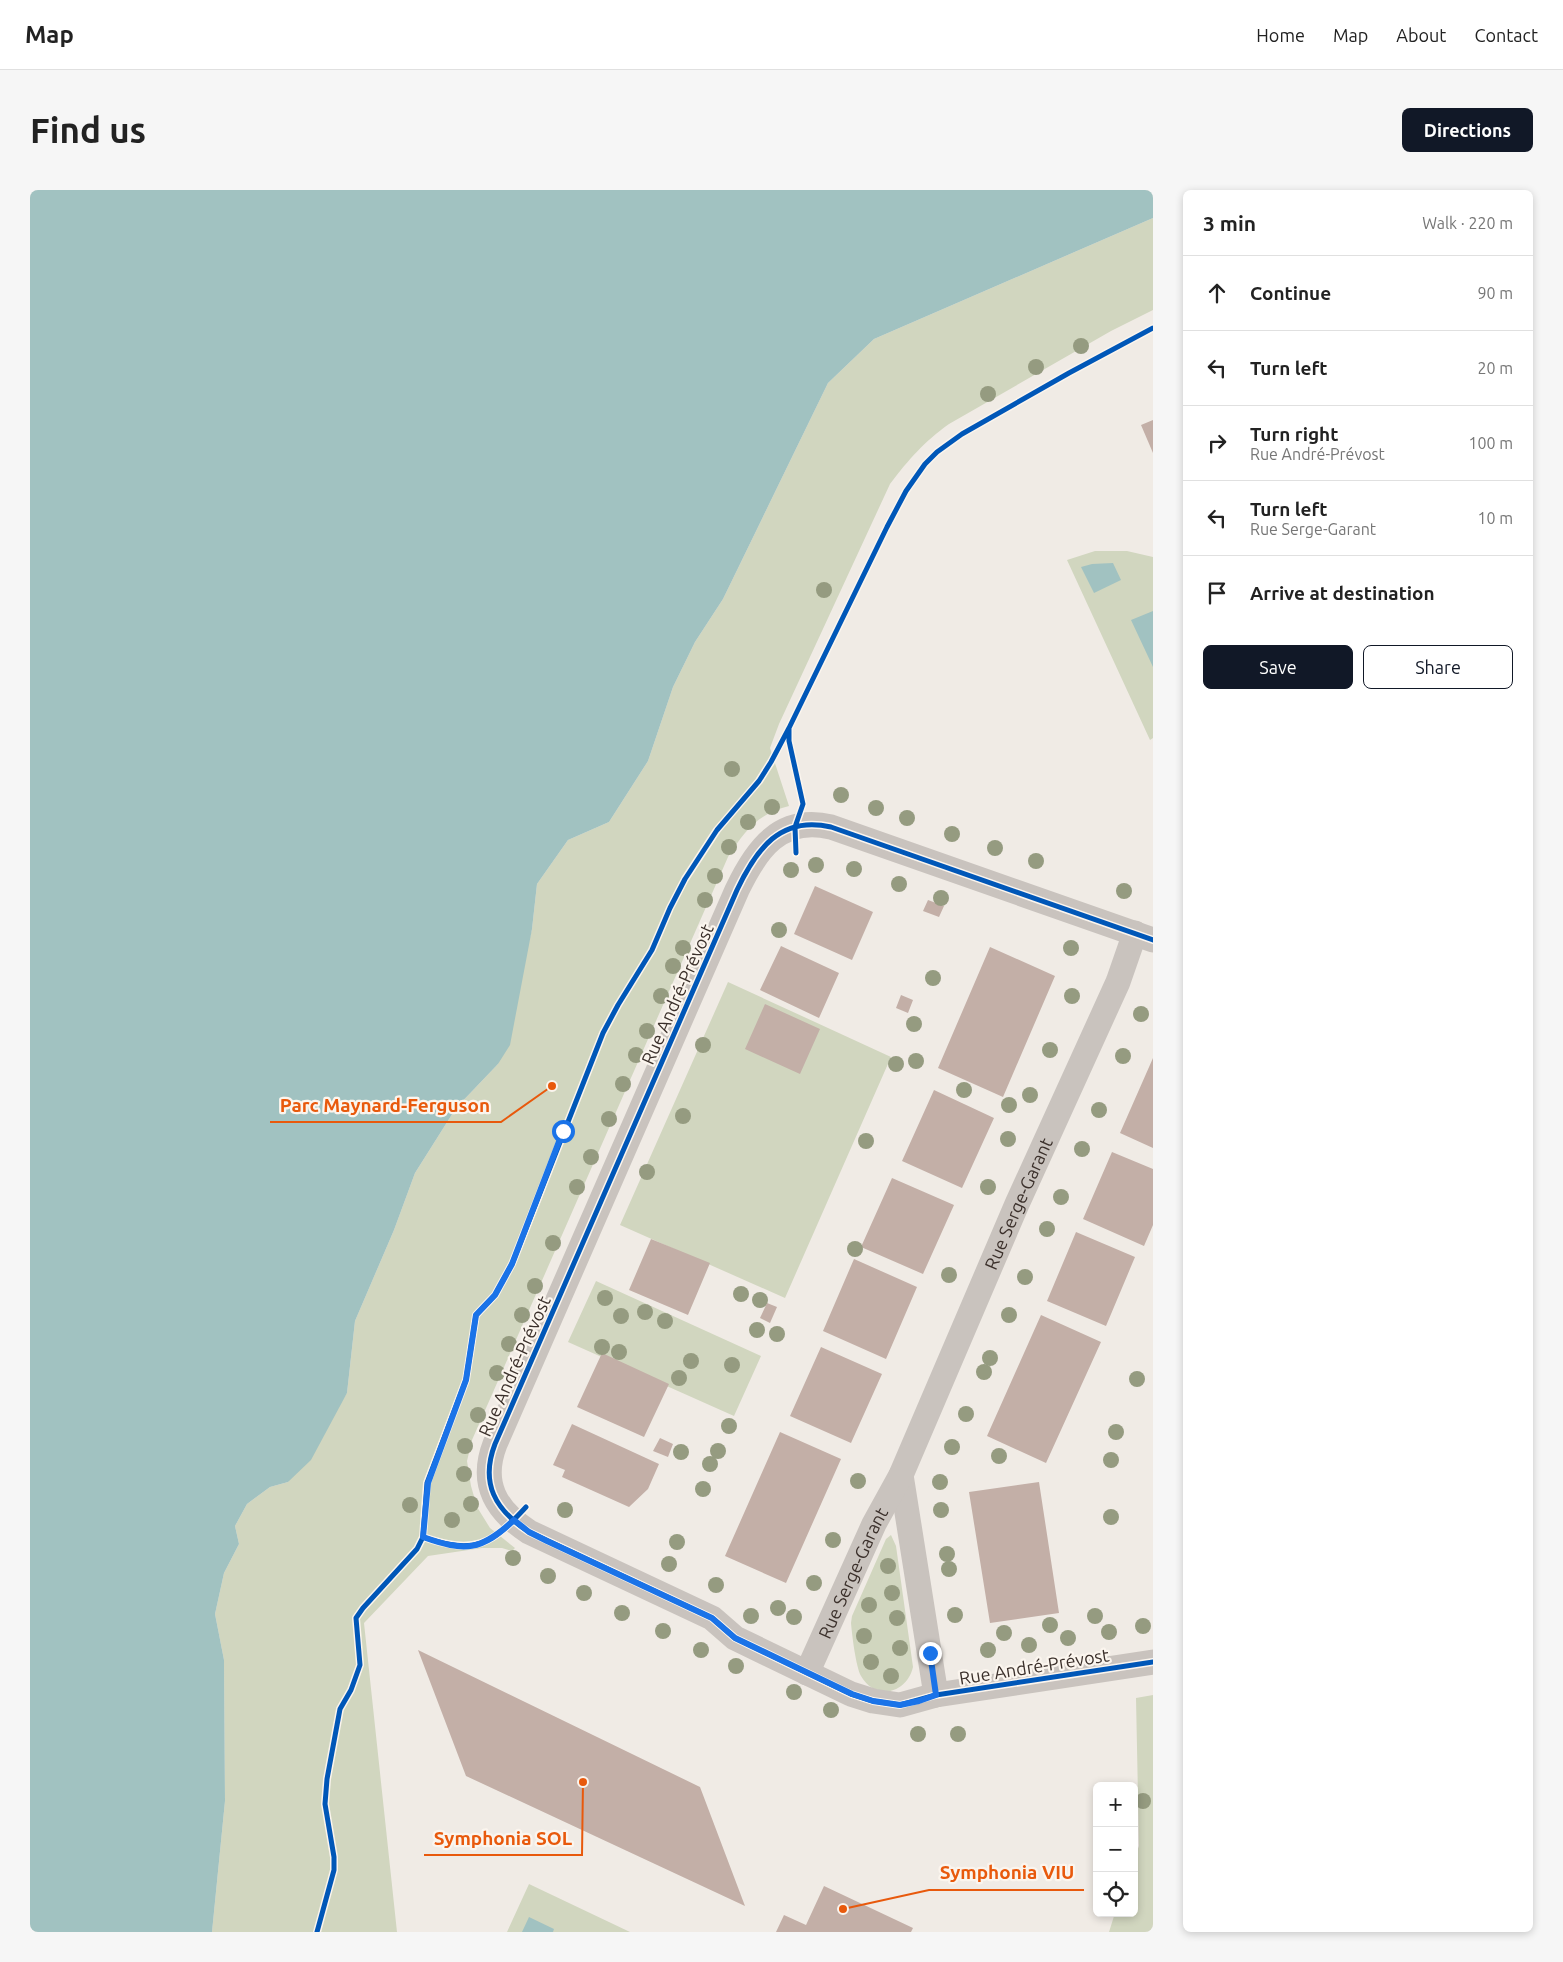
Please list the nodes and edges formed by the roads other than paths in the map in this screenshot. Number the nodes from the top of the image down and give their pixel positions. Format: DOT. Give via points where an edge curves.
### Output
graph roads {
  1 [pos="1144,936"];
  2 [pos="901,1475"];
  3 [pos="1153,1662"];
  4 [pos="808,1673"];
  5 [pos="936,1695"];
  1 -- 2 [label="street, Rue Serge-Garant" via="1118,982 1017,1204"];
  1 -- 4 [label="street, Rue André-Prévost" via="853,833 819,824 795,827 773,837 753,860 737,890 495,1444 490,1456 489,1480 503,1510 529,1532 712,1618 735,1638"];
  2 -- 4 [label="street, Rue Serge-Garant" via="874,1524"];
  2 -- 5 [label="street, Rue Serge-Garant"];
  3 -- 5 [label="street, Rue André-Prévost"];
  4 -- 5 [label="street, Rue André-Prévost" via="852,1694 886,1704 909,1704"];
}
